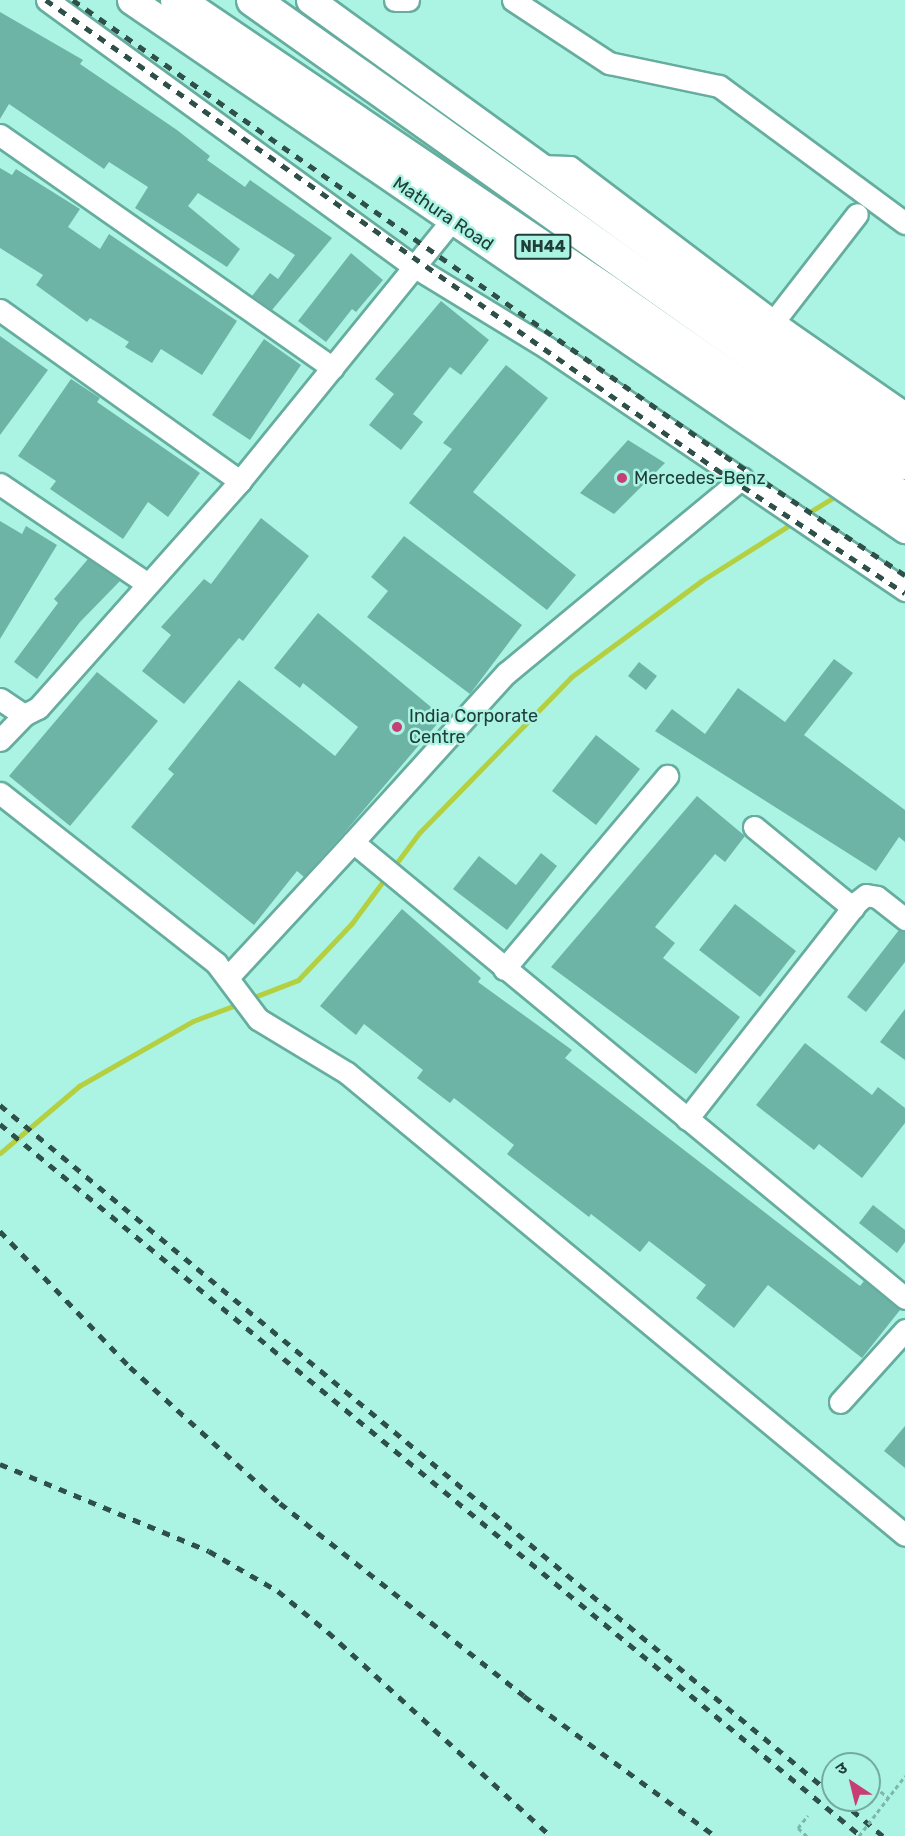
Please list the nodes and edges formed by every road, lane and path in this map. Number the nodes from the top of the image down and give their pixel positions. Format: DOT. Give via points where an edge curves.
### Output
graph roads {
  1 [pos="47,0"];
  2 [pos="131,0"];
  3 [pos="177,0"];
  4 [pos="253,0"];
  5 [pos="310,0"];
  6 [pos="395,0"];
  7 [pos="408,0"];
  8 [pos="513,0"];
  9 [pos="0,135"];
  10 [pos="539,166"];
  11 [pos="857,214"];
  12 [pos="452,221"];
  13 [pos="905,223"];
  14 [pos="415,267"];
  15 [pos="0,310"];
  16 [pos="774,321"];
  17 [pos="333,368"];
  18 [pos="903,425"];
  19 [pos="905,464"];
  20 [pos="741,478"];
  21 [pos="240,481"];
  22 [pos="0,484"];
  23 [pos="905,500"];
  24 [pos="905,528"];
  25 [pos="146,583"];
  26 [pos="905,590"];
  27 [pos="0,699"];
  28 [pos="24,715"];
  29 [pos="0,740"];
  30 [pos="667,776"];
  31 [pos="0,793"];
  32 [pos="753,827"];
  33 [pos="359,848"];
  34 [pos="853,908"];
  35 [pos="905,919"];
  36 [pos="504,969"];
  37 [pos="228,977"];
  38 [pos="687,1119"];
  39 [pos="905,1298"];
  40 [pos="905,1330"];
  41 [pos="840,1402"];
  42 [pos="905,1534"];
  43 [pos="905,1776"];
  44 [pos="881,1792"];
  45 [pos="888,1798"];
  46 [pos="808,1815"];
  47 [pos="806,1835"];
  48 [pos="859,1836"];
  1 -- 14 [label="street"];
  2 -- 12 [label="main road, Mathura Road"];
  3 -- 23 [label="highway, Mathura Road / NH44" via="602,287"];
  4 -- 19 [label="highway, NH44"];
  5 -- 10 [label="main road"];
  6 -- 7 [label="street"];
  8 -- 13 [label="street" via="609,63 719,86"];
  9 -- 17 [label="street"];
  10 -- 16 [label="street" via="570,167"];
  10 -- 18 [label="main road"];
  11 -- 16 [label="street"];
  12 -- 14 [label="street"];
  12 -- 24 [label="main road, Mathura Road"];
  14 -- 17 [label="street"];
  14 -- 20 [label="street" via="546,347"];
  15 -- 21 [label="street"];
  16 -- 18 [label="street"];
  17 -- 21 [label="street"];
  20 -- 26 [label="street"];
  20 -- 33 [label="street" via="506,673"];
  21 -- 25 [label="street"];
  22 -- 25 [label="street"];
  25 -- 28 [label="street" via="38,708"];
  27 -- 28 [label="street"];
  28 -- 29 [label="street"];
  30 -- 36 [label="street"];
  31 -- 37 [label="street" via="202,951"];
  32 -- 34 [label="street"];
  33 -- 36 [label="street"];
  33 -- 37 [label="street"];
  34 -- 35 [label="street" via="866,895 877,897"];
  34 -- 38 [label="street"];
  36 -- 38 [label="street"];
  37 -- 42 [label="street" via="244,1003 268,1026 348,1072"];
  38 -- 39 [label="street"];
  40 -- 41 [label="street"];
  43 -- 45 [label="path, bridge"];
  44 -- 45 [label="path"];
  45 -- 48 [label="path, bridge"];
  46 -- 47 [label="path" via="798,1828"];
}
